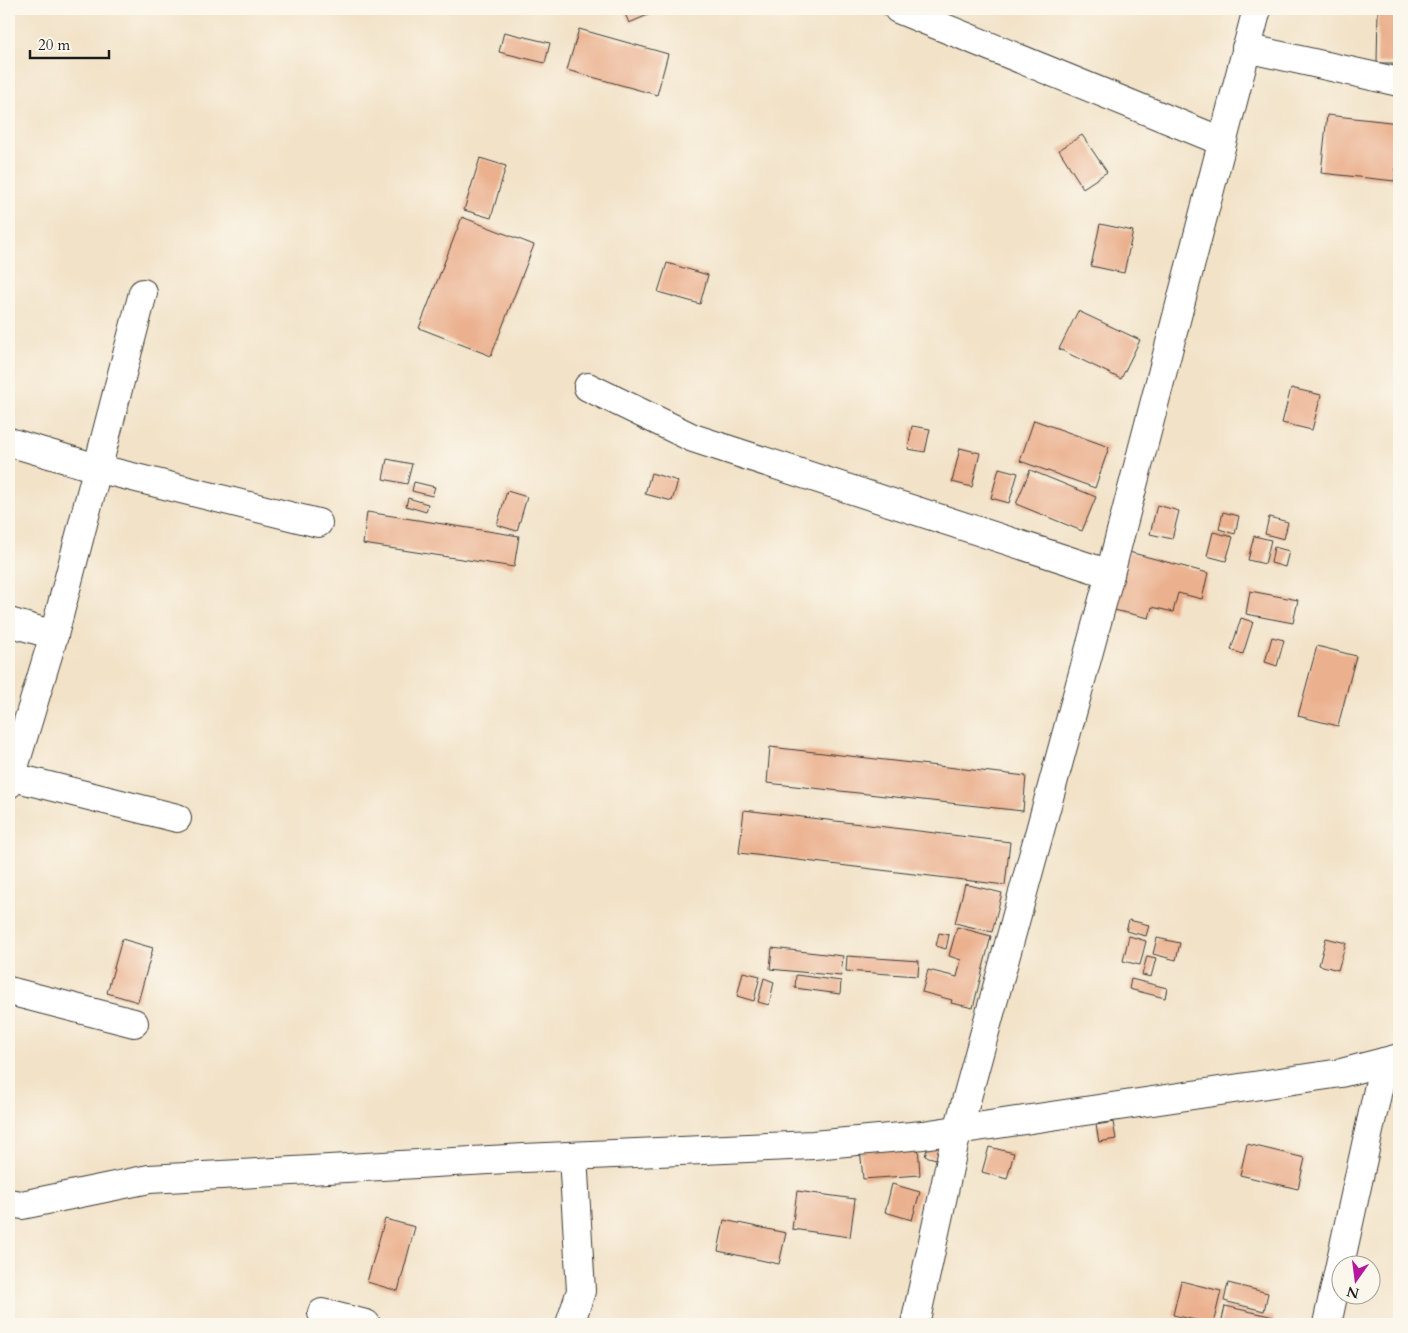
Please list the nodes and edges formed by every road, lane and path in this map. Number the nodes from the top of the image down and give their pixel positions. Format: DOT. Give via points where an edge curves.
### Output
graph roads {
  1 [pos="898,9"];
  2 [pos="1256,9"];
  3 [pos="1246,48"];
  4 [pos="1399,82"];
  5 [pos="1221,141"];
  6 [pos="143,293"];
  7 [pos="588,387"];
  8 [pos="9,442"];
  9 [pos="318,523"];
  10 [pos="1110,574"];
  11 [pos="9,622"];
  12 [pos="54,635"];
  13 [pos="9,779"];
  14 [pos="177,818"];
  15 [pos="9,991"];
  16 [pos="134,1023"];
  17 [pos="1392,1060"];
  18 [pos="958,1128"];
  19 [pos="573,1156"];
  20 [pos="9,1203"];
  21 [pos="322,1313"];
  22 [pos="366,1324"];
  23 [pos="570,1324"];
  24 [pos="915,1324"];
  25 [pos="1327,1324"];
  1 -- 5 [label="street"];
  2 -- 3 [label="street"];
  3 -- 4 [label="street"];
  3 -- 5 [label="street"];
  5 -- 10 [label="street"];
  6 -- 12 [label="street"];
  7 -- 10 [label="street" via="693,438"];
  8 -- 9 [label="street" via="100,469"];
  10 -- 18 [label="street"];
  11 -- 12 [label="street"];
  12 -- 13 [label="street"];
  13 -- 14 [label="street"];
  15 -- 16 [label="street"];
  17 -- 18 [label="street" via="1341,1073"];
  17 -- 25 [label="street"];
  18 -- 19 [label="street" via="923,1135 813,1145"];
  18 -- 24 [label="street"];
  19 -- 20 [label="street" via="148,1179 22,1206"];
  19 -- 23 [label="street" via="581,1291"];
  21 -- 22 [label="street"];
}
